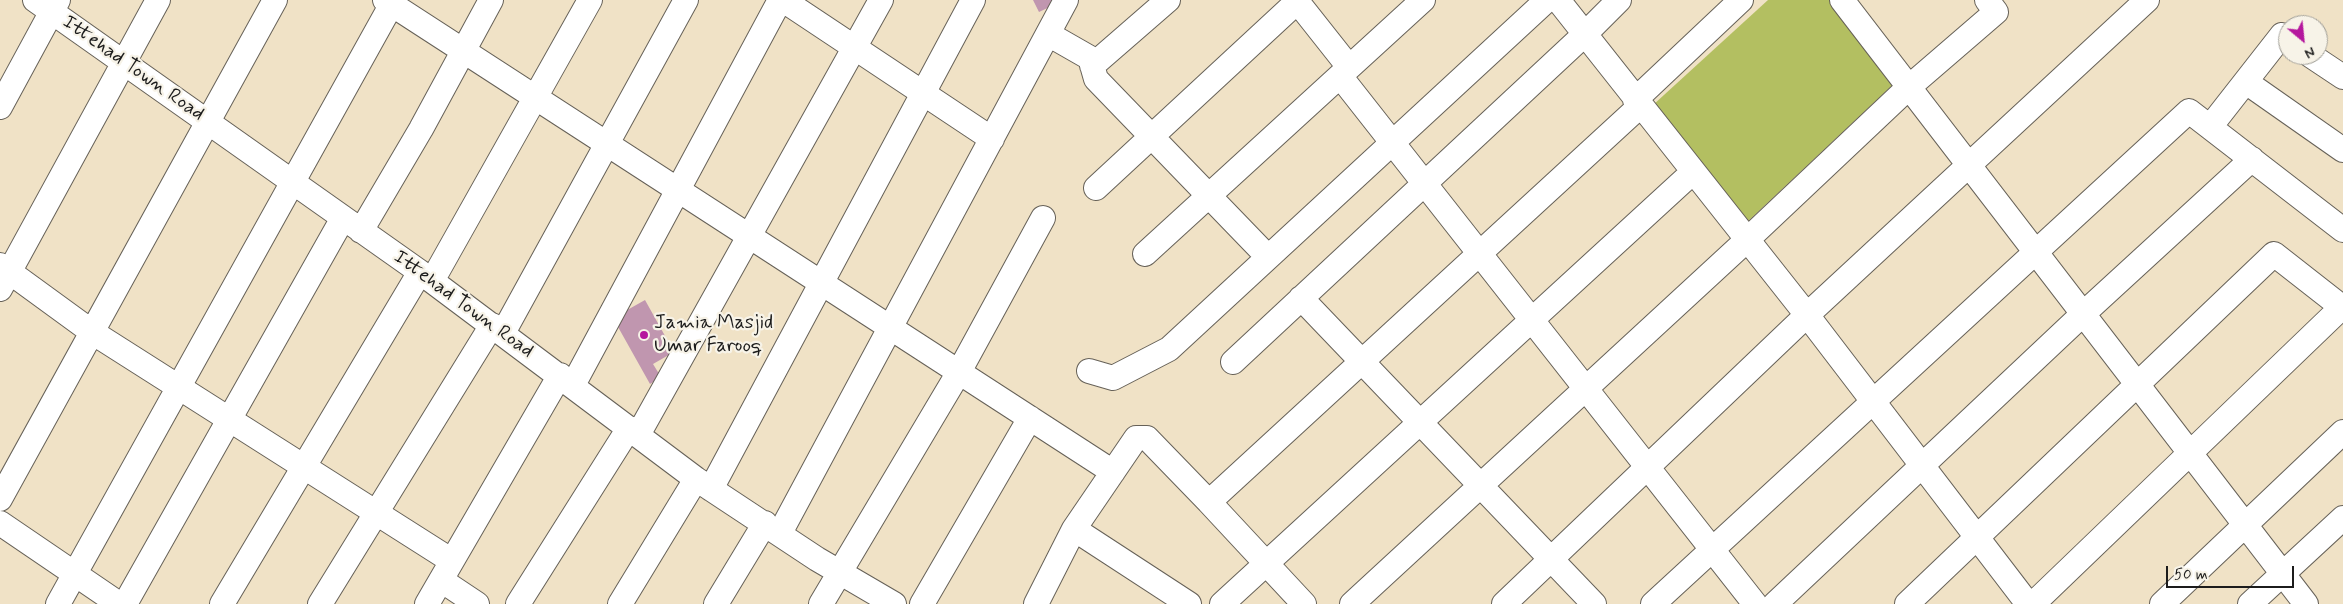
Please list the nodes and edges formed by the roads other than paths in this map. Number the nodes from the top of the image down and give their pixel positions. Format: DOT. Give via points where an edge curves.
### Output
graph roads {
  1 [pos="158,0"];
  2 [pos="275,0"];
  3 [pos="491,0"];
  4 [pos="590,0"];
  5 [pos="686,0"];
  6 [pos="781,0"];
  7 [pos="882,0"];
  8 [pos="973,0"];
  9 [pos="1066,0"];
  10 [pos="1168,0"];
  11 [pos="1298,0"];
  12 [pos="1422,0"];
  13 [pos="1547,0"];
  14 [pos="1558,0"];
  15 [pos="1619,0"];
  16 [pos="1741,0"];
  17 [pos="1842,0"];
  18 [pos="1987,0"];
  19 [pos="2147,0"];
  20 [pos="390,2"];
  21 [pos="49,4"];
  22 [pos="1048,34"];
  23 [pos="1585,34"];
  24 [pos="2278,41"];
  25 [pos="855,48"];
  26 [pos="463,50"];
  27 [pos="123,62"];
  28 [pos="2324,65"];
  29 [pos="1092,66"];
  30 [pos="1344,72"];
  31 [pos="2343,78"];
  32 [pos="2246,82"];
  33 [pos="1909,87"];
  34 [pos="923,94"];
  35 [pos="535,97"];
  36 [pos="1638,103"];
  37 [pos="0,107"];
  38 [pos="207,121"];
  39 [pos="2210,127"];
  40 [pos="1152,137"];
  41 [pos="992,139"];
  42 [pos="1392,142"];
  43 [pos="607,144"];
  44 [pos="2343,150"];
  45 [pos="2252,159"];
  46 [pos="1969,164"];
  47 [pos="1693,172"];
  48 [pos="293,182"];
  49 [pos="1424,183"];
  50 [pos="1096,188"];
  51 [pos="678,190"];
  52 [pos="1209,196"];
  53 [pos="1043,218"];
  54 [pos="352,224"];
  55 [pos="2343,230"];
  56 [pos="749,236"];
  57 [pos="1748,239"];
  58 [pos="2036,252"];
  59 [pos="1145,254"];
  60 [pos="1480,254"];
  61 [pos="1268,257"];
  62 [pos="3,275"];
  63 [pos="426,276"];
  64 [pos="822,283"];
  65 [pos="1301,298"];
  66 [pos="2342,308"];
  67 [pos="2083,314"];
  68 [pos="1807,315"];
  69 [pos="1533,321"];
  70 [pos="891,328"];
  71 [pos="498,329"];
  72 [pos="92,332"];
  73 [pos="1362,361"];
  74 [pos="1233,362"];
  75 [pos="1089,371"];
  76 [pos="959,372"];
  77 [pos="566,380"];
  78 [pos="2138,384"];
  79 [pos="179,388"];
  80 [pos="1586,388"];
  81 [pos="1874,401"];
  82 [pos="1030,418"];
  83 [pos="230,420"];
  84 [pos="1421,423"];
  85 [pos="634,431"];
  86 [pos="2343,432"];
  87 [pos="2190,453"];
  88 [pos="302,466"];
  89 [pos="1923,466"];
  90 [pos="1648,467"];
  91 [pos="1113,472"];
  92 [pos="703,484"];
  93 [pos="1481,485"];
  94 [pos="0,499"];
  95 [pos="1209,502"];
  96 [pos="376,513"];
  97 [pos="2343,518"];
  98 [pos="0,523"];
  99 [pos="2245,525"];
  100 [pos="772,528"];
  101 [pos="1074,528"];
  102 [pos="1978,538"];
  103 [pos="1712,550"];
  104 [pos="1552,559"];
  105 [pos="1266,563"];
  106 [pos="446,570"];
  107 [pos="841,573"];
  108 [pos="75,574"];
  109 [pos="2283,574"];
  110 [pos="58,604"];
  111 [pos="119,604"];
  112 [pos="125,604"];
  113 [pos="222,604"];
  114 [pos="320,604"];
  115 [pos="427,604"];
  116 [pos="477,604"];
  117 [pos="518,604"];
  118 [pos="620,604"];
  119 [pos="716,604"];
  120 [pos="821,604"];
  121 [pos="894,604"];
  122 [pos="922,604"];
  123 [pos="1036,604"];
  124 [pos="1189,604"];
  125 [pos="1222,604"];
  126 [pos="1304,604"];
  127 [pos="1352,604"];
  128 [pos="1504,604"];
  129 [pos="1594,604"];
  130 [pos="1653,604"];
  131 [pos="1755,604"];
  132 [pos="1775,604"];
  133 [pos="1907,604"];
  134 [pos="2028,604"];
  135 [pos="2033,604"];
  136 [pos="2162,604"];
  137 [pos="2250,604"];
  138 [pos="2306,604"];
  1 -- 27 [label="street"];
  2 -- 38 [label="street"];
  3 -- 26 [label="street"];
  4 -- 35 [label="street"];
  5 -- 43 [label="street"];
  6 -- 25 [label="street"];
  6 -- 51 [label="street"];
  7 -- 25 [label="street"];
  8 -- 34 [label="street"];
  9 -- 22 [label="street"];
  10 -- 29 [label="street"];
  11 -- 30 [label="street"];
  11 -- 40 [label="street"];
  12 -- 30 [label="street"];
  13 -- 42 [label="street"];
  14 -- 23 [label="street"];
  15 -- 23 [label="street"];
  16 -- 36 [label="street"];
  17 -- 33 [label="street"];
  18 -- 33 [label="street" via="1996,12"];
  19 -- 46 [label="street"];
  20 -- 26 [label="street"];
  20 -- 48 [label="street"];
  21 -- 27 [label="street, Ittehad Town Road"];
  21 -- 37 [label="street"];
  22 -- 29 [label="street" via="1090,58"];
  22 -- 41 [label="street"];
  23 -- 36 [label="street"];
  23 -- 49 [label="street"];
  24 -- 32 [label="street"];
  25 -- 34 [label="street"];
  25 -- 56 [label="street"];
  26 -- 35 [label="street"];
  26 -- 54 [label="street" via="421,129"];
  27 -- 38 [label="street, Ittehad Town Road"];
  27 -- 62 [label="street"];
  28 -- 31 [label="street"];
  29 -- 40 [label="street" via="1096,79"];
  30 -- 42 [label="street"];
  30 -- 52 [label="street"];
  32 -- 39 [label="street"];
  32 -- 44 [label="street"];
  33 -- 46 [label="street"];
  33 -- 57 [label="street"];
  34 -- 41 [label="street"];
  34 -- 64 [label="street"];
  35 -- 43 [label="street"];
  35 -- 63 [label="street"];
  36 -- 47 [label="street"];
  36 -- 60 [label="street"];
  38 -- 48 [label="street, Ittehad Town Road"];
  38 -- 72 [label="street"];
  39 -- 45 [label="street"];
  39 -- 58 [label="street" via="2189,111"];
  40 -- 50 [label="street"];
  40 -- 52 [label="street"];
  41 -- 70 [label="street"];
  42 -- 49 [label="street"];
  42 -- 61 [label="street"];
  43 -- 51 [label="street"];
  43 -- 71 [label="street"];
  45 -- 55 [label="street"];
  45 -- 67 [label="street"];
  46 -- 58 [label="street"];
  46 -- 68 [label="street"];
  47 -- 57 [label="street"];
  47 -- 69 [label="street"];
  48 -- 54 [label="street, Ittehad Town Road"];
  48 -- 79 [label="street"];
  49 -- 60 [label="street"];
  49 -- 65 [label="street"];
  51 -- 56 [label="street"];
  51 -- 77 [label="street"];
  52 -- 59 [label="street"];
  52 -- 61 [label="street"];
  53 -- 76 [label="street"];
  54 -- 63 [label="street, Ittehad Town Road"];
  54 -- 83 [label="street"];
  56 -- 64 [label="street"];
  56 -- 85 [label="street"];
  57 -- 68 [label="street"];
  57 -- 80 [label="street"];
  58 -- 67 [label="street"];
  58 -- 81 [label="street"];
  60 -- 69 [label="street"];
  60 -- 73 [label="street"];
  61 -- 75 [label="street" via="1168,350 1113,378"];
  62 -- 72 [label="street"];
  63 -- 71 [label="street, Ittehad Town Road"];
  63 -- 88 [label="street"];
  64 -- 70 [label="street"];
  64 -- 92 [label="street"];
  65 -- 73 [label="street"];
  65 -- 74 [label="street"];
  66 -- 78 [label="street" via="2274,254"];
  66 -- 87 [label="street"];
  67 -- 78 [label="street"];
  67 -- 89 [label="street"];
  68 -- 81 [label="street"];
  68 -- 90 [label="street"];
  69 -- 80 [label="street"];
  69 -- 84 [label="street"];
  70 -- 76 [label="street"];
  70 -- 100 [label="street"];
  71 -- 77 [label="street, Ittehad Town Road"];
  71 -- 96 [label="street"];
  72 -- 79 [label="street"];
  72 -- 94 [label="street"];
  73 -- 84 [label="street"];
  73 -- 95 [label="street"];
  76 -- 82 [label="street"];
  76 -- 107 [label="street"];
  77 -- 85 [label="street, Ittehad Town Road"];
  77 -- 106 [label="street"];
  78 -- 87 [label="street"];
  78 -- 102 [label="street"];
  79 -- 83 [label="street"];
  79 -- 108 [label="street"];
  80 -- 90 [label="street"];
  80 -- 93 [label="street"];
  81 -- 89 [label="street"];
  81 -- 103 [label="street"];
  82 -- 91 [label="street"];
  82 -- 122 [label="street"];
  83 -- 88 [label="street"];
  83 -- 112 [label="street"];
  84 -- 93 [label="street"];
  84 -- 105 [label="street"];
  85 -- 92 [label="street, Ittehad Town Road"];
  85 -- 117 [label="street"];
  86 -- 99 [label="street"];
  87 -- 99 [label="street"];
  87 -- 135 [label="street"];
  88 -- 96 [label="street"];
  88 -- 113 [label="street"];
  89 -- 102 [label="street"];
  89 -- 132 [label="street"];
  90 -- 103 [label="street"];
  90 -- 104 [label="street"];
  91 -- 95 [label="street" via="1136,438 1148,438"];
  91 -- 101 [label="street"];
  92 -- 100 [label="street, Ittehad Town Road"];
  92 -- 118 [label="street"];
  93 -- 104 [label="street"];
  93 -- 127 [label="street"];
  95 -- 105 [label="street"];
  96 -- 106 [label="street"];
  96 -- 114 [label="street"];
  97 -- 109 [label="street"];
  98 -- 108 [label="street"];
  99 -- 109 [label="street"];
  99 -- 136 [label="street"];
  100 -- 107 [label="street, Ittehad Town Road"];
  100 -- 119 [label="street"];
  101 -- 123 [label="street"];
  101 -- 124 [label="street"];
  102 -- 133 [label="street"];
  102 -- 134 [label="street"];
  103 -- 130 [label="street"];
  103 -- 131 [label="street"];
  104 -- 128 [label="street"];
  104 -- 129 [label="street"];
  105 -- 125 [label="street"];
  105 -- 126 [label="street"];
  106 -- 115 [label="street"];
  106 -- 116 [label="street"];
  107 -- 120 [label="street"];
  107 -- 121 [label="street, Ittehad Town Road"];
  108 -- 110 [label="street"];
  108 -- 111 [label="street"];
  109 -- 137 [label="street"];
  109 -- 138 [label="street"];
}
